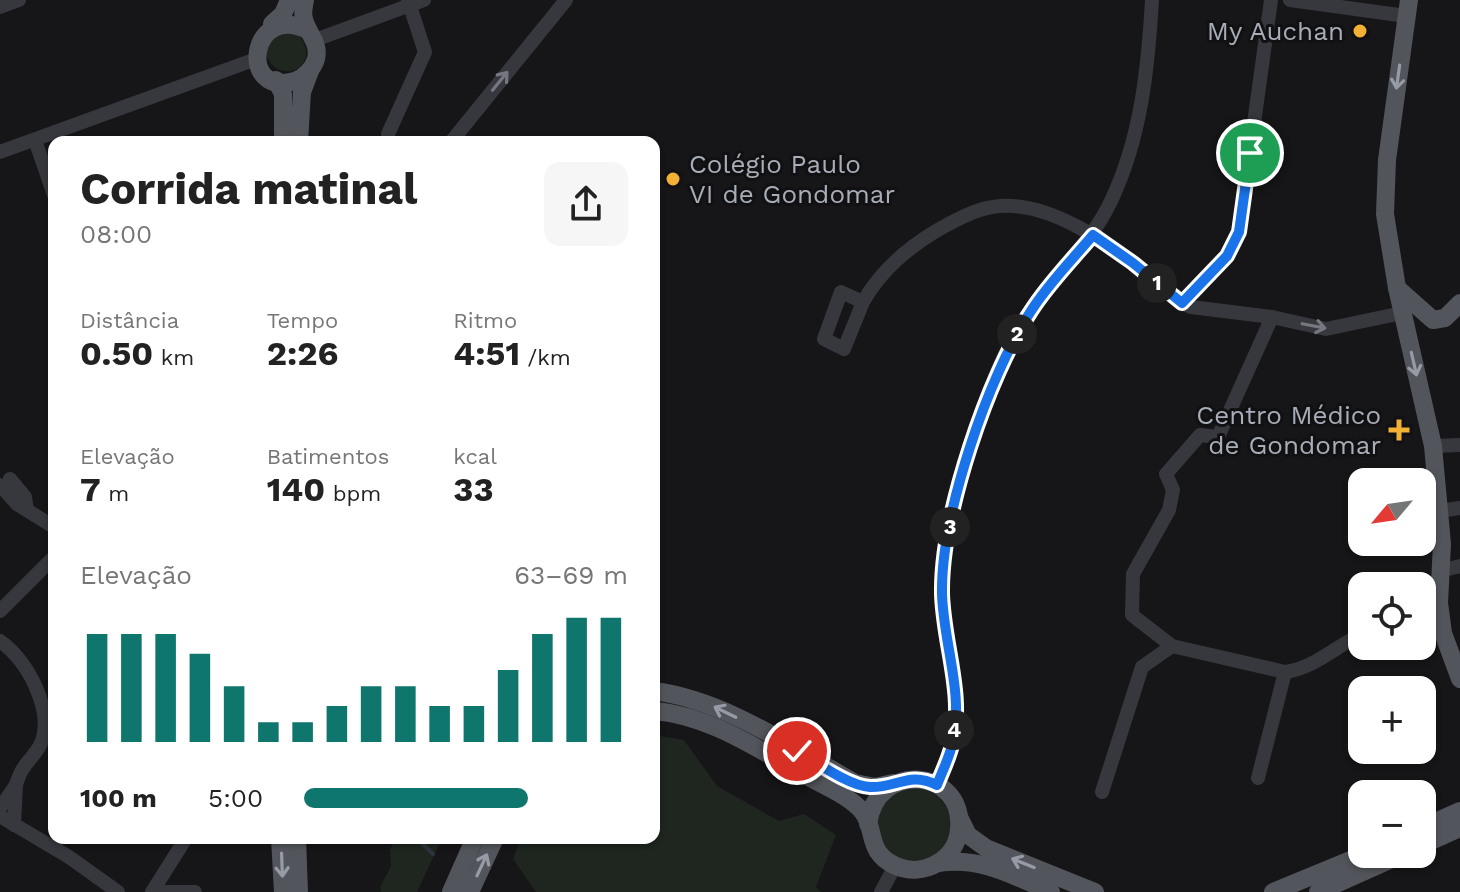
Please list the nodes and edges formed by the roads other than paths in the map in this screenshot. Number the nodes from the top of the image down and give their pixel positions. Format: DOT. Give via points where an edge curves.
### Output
graph roads {
  1 [pos="19,0"];
  2 [pos="289,0"];
  3 [pos="305,0"];
  4 [pos="424,0"];
  5 [pos="566,0"];
  6 [pos="1152,0"];
  7 [pos="1271,0"];
  8 [pos="1290,0"];
  9 [pos="408,3"];
  10 [pos="0,7"];
  11 [pos="1408,8"];
  12 [pos="272,24"];
  13 [pos="312,36"];
  14 [pos="256,59"];
  15 [pos="311,68"];
  16 [pos="276,80"];
  17 [pos="388,134"];
  18 [pos="283,136"];
  19 [pos="299,136"];
  20 [pos="456,136"];
  21 [pos="35,140"];
  22 [pos="0,152"];
  23 [pos="48,178"];
  24 [pos="1093,235"];
  25 [pos="1397,288"];
  26 [pos="863,302"];
  27 [pos="1182,303"];
  28 [pos="1460,303"];
  29 [pos="1402,313"];
  30 [pos="1272,317"];
  31 [pos="1460,445"];
  32 [pos="1433,446"];
  33 [pos="5,482"];
  34 [pos="1460,508"];
  35 [pos="1440,511"];
  36 [pos="48,523"];
  37 [pos="1460,566"];
  38 [pos="48,568"];
  39 [pos="1440,571"];
  40 [pos="1436,585"];
  41 [pos="0,611"];
  42 [pos="1436,619"];
  43 [pos="0,641"];
  44 [pos="1348,642"];
  45 [pos="1172,646"];
  46 [pos="1285,672"];
  47 [pos="1460,679"];
  48 [pos="660,692"];
  49 [pos="660,712"];
  50 [pos="1258,778"];
  51 [pos="896,782"];
  52 [pos="16,785"];
  53 [pos="937,785"];
  54 [pos="1102,792"];
  55 [pos="0,808"];
  56 [pos="1460,811"];
  57 [pos="0,816"];
  58 [pos="959,817"];
  59 [pos="1436,822"];
  60 [pos="868,824"];
  61 [pos="7,826"];
  62 [pos="1460,828"];
  63 [pos="1436,839"];
  64 [pos="182,844"];
  65 [pos="280,844"];
  66 [pos="297,844"];
  67 [pos="472,844"];
  68 [pos="492,844"];
  69 [pos="1348,861"];
  70 [pos="938,863"];
  71 [pos="895,866"];
  72 [pos="1372,868"];
  73 [pos="118,892"];
  74 [pos="152,892"];
  75 [pos="162,892"];
  76 [pos="195,892"];
  77 [pos="283,892"];
  78 [pos="299,892"];
  79 [pos="451,892"];
  80 [pos="470,892"];
  81 [pos="881,892"];
  82 [pos="1051,892"];
  83 [pos="1095,892"];
  84 [pos="1273,892"];
  85 [pos="1318,892"];
  1 -- 10 [label="street"];
  2 -- 12 [label="main road"];
  3 -- 13 [label="main road" via="304,20"];
  4 -- 9 [label="street"];
  20 -- 5 [label="street, one-way"];
  6 -- 24 [label="street" via="1142,107 1126,166"];
  7 -- 27 [label="street" via="1239,232 1227,256"];
  8 -- 11 [label="street"];
  9 -- 13 [label="street"];
  9 -- 17 [label="street" via="425,52"];
  11 -- 25 [label="main road, one-way" via="1384,186"];
  12 -- 13 [label="main road" via="293,21"];
  12 -- 14 [label="main road" via="258,39"];
  13 -- 15 [label="main road" via="316,60"];
  14 -- 16 [label="main road"];
  14 -- 21 [label="street"];
  15 -- 16 [label="main road" via="296,80"];
  15 -- 19 [label="main road" via="302,92"];
  16 -- 18 [label="main road" via="283,94"];
  21 -- 22 [label="street"];
  21 -- 23 [label="street"];
  24 -- 26 [label="street" via="1042,210 982,208 927,236 896,260"];
  24 -- 27 [label="street"];
  24 -- 53 [label="street" via="1032,308 1013,341 965,466 942,571 956,707 953,744"];
  25 -- 28 [label="main road" via="1433,320 1445,318"];
  25 -- 29 [label="main road"];
  27 -- 30 [label="street"];
  30 -- 29 [label="street, one-way" via="1326,329"];
  29 -- 32 [label="main road, one-way"];
  30 -- 45 [label="street" via="1218,437 1200,435 1166,474 1173,490 1169,510 1133,574 1132,615"];
  31 -- 32 [label="street"];
  32 -- 35 [label="main road"];
  33 -- 36 [label="street" via="25,497 27,510"];
  34 -- 35 [label="street"];
  35 -- 39 [label="main road"];
  37 -- 39 [label="street"];
  38 -- 41 [label="street"];
  39 -- 40 [label="main road"];
  42 -- 47 [label="main road"];
  43 -- 52 [label="street" via="15,651 32,677 47,724"];
  44 -- 46 [label="street" via="1299,670"];
  45 -- 46 [label="street"];
  45 -- 54 [label="street" via="1142,667"];
  46 -- 50 [label="street"];
  51 -- 48 [label="main road, one-way" via="875,787 855,783 724,711"];
  49 -- 60 [label="main road" via="733,736 842,796 864,813"];
  51 -- 53 [label="main road" via="917,778"];
  51 -- 60 [label="main road" via="876,799"];
  52 -- 55 [label="street"];
  52 -- 61 [label="street"];
  53 -- 58 [label="main road" via="952,799"];
  56 -- 59 [label="main road"];
  57 -- 61 [label="street"];
  58 -- 70 [label="main road" via="955,844"];
  83 -- 58 [label="main road, one-way" via="986,848 968,835"];
  60 -- 71 [label="main road" via="875,848"];
  61 -- 73 [label="street" via="69,857"];
  62 -- 63 [label="main road"];
  64 -- 74 [label="street"];
  65 -- 77 [label="main road, one-way"];
  66 -- 78 [label="main road"];
  67 -- 79 [label="main road"];
  80 -- 68 [label="main road, one-way"];
  69 -- 84 [label="main road"];
  70 -- 71 [label="main road" via="917,870"];
  70 -- 82 [label="main road" via="976,862"];
  71 -- 81 [label="street"];
  72 -- 85 [label="main road"];
  75 -- 76 [label="street"];
}
